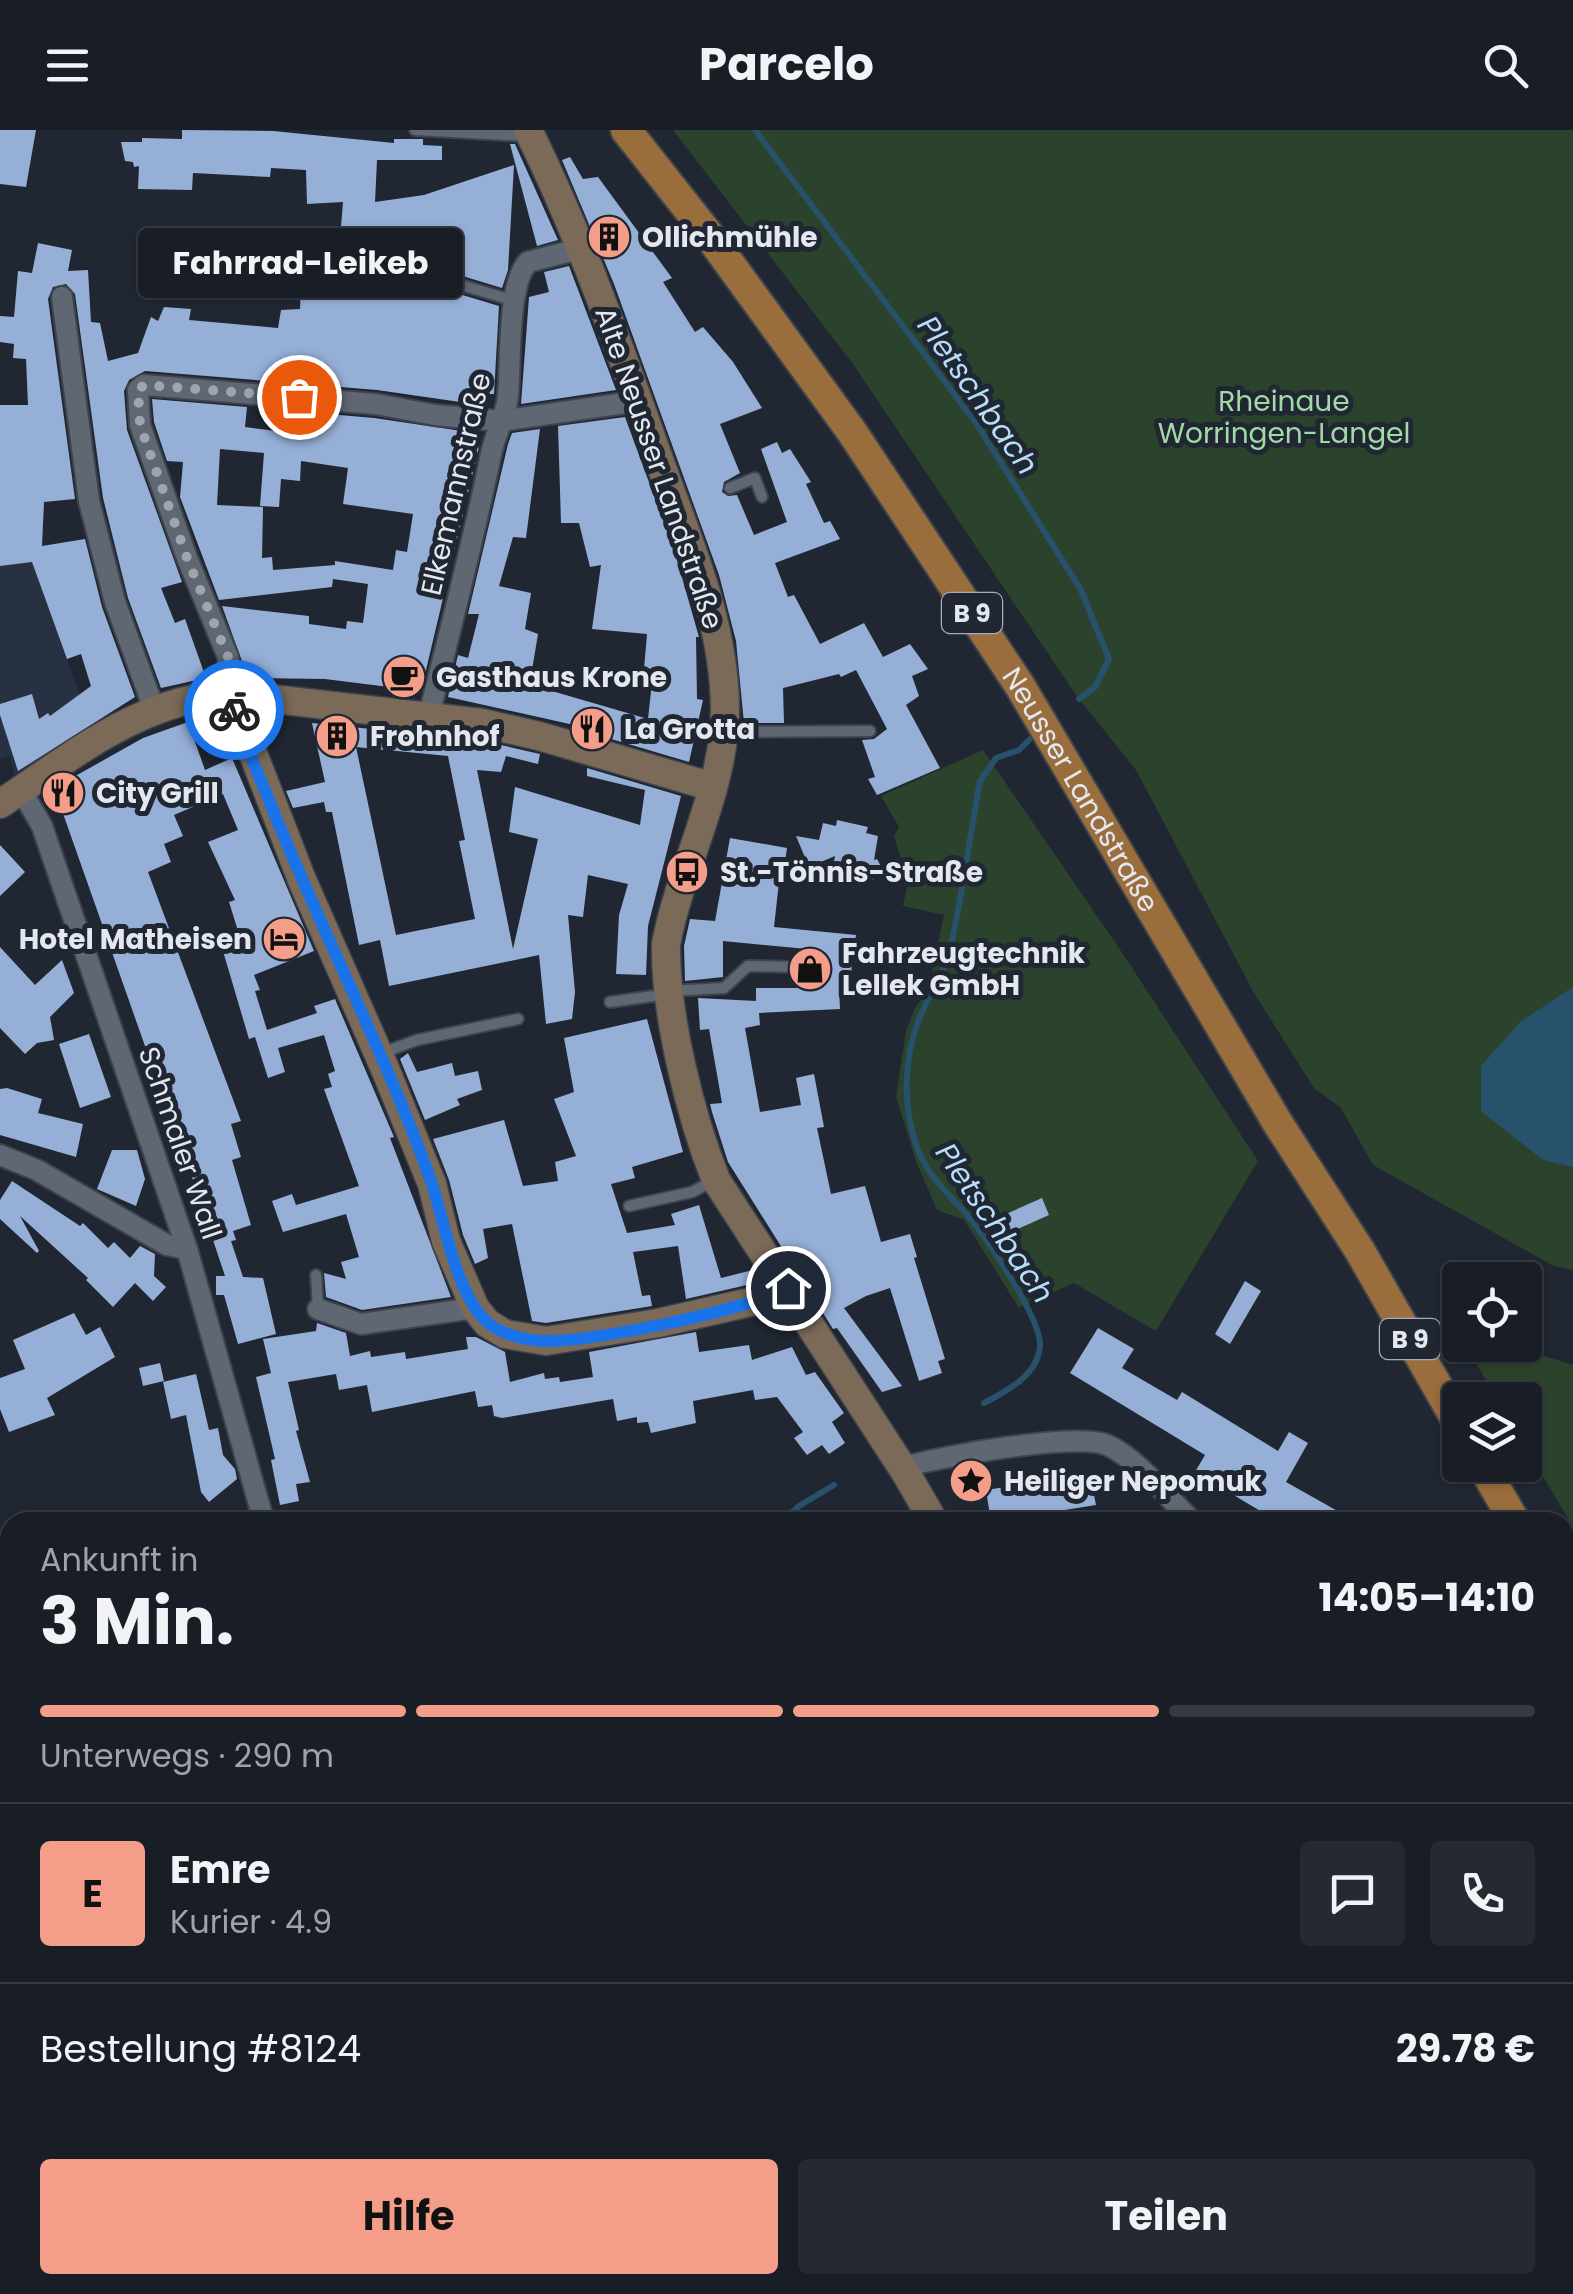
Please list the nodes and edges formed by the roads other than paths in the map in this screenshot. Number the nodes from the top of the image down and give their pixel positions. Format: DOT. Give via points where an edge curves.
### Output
graph roads {
  1 [pos="415,130"];
  2 [pos="626,130"];
  3 [pos="529,133"];
  4 [pos="582,248"];
  5 [pos="378,265"];
  6 [pos="62,298"];
  7 [pos="515,302"];
  8 [pos="639,402"];
  9 [pos="500,421"];
  10 [pos="730,488"];
  11 [pos="762,497"];
  12 [pos="230,694"];
  13 [pos="154,709"];
  14 [pos="429,714"];
  15 [pos="870,731"];
  16 [pos="723,732"];
  17 [pos="713,787"];
  18 [pos="11,797"];
  19 [pos="799,967"];
  20 [pos="669,992"];
  21 [pos="610,1002"];
  22 [pos="518,1019"];
  23 [pos="378,1054"];
  24 [pos="0,1155"];
  25 [pos="716,1180"];
  26 [pos="628,1206"];
  27 [pos="187,1249"];
  28 [pos="316,1275"];
  29 [pos="788,1288"];
  30 [pos="475,1308"];
  31 [pos="318,1309"];
  32 [pos="1442,1395"];
  33 [pos="901,1468"];
  34 [pos="1492,1482"];
  35 [pos="261,1512"];
  36 [pos="928,1512"];
  37 [pos="1183,1512"];
  38 [pos="1509,1512"];
  1 -- 3 [label="lane"];
  2 -- 32 [label="main road, Neusser Landstraße / B 9" via="852,432 1020,686"];
  3 -- 4 [label="main road, Alte Neusser Landstraße"];
  4 -- 7 [label="street, Elkemannstraße" via="528,262"];
  4 -- 8 [label="main road, Alte Neusser Landstraße"];
  5 -- 7 [label="lane"];
  6 -- 13 [label="street" via="89,501 115,602"];
  7 -- 9 [label="street, Elkemannstraße" via="508,402"];
  8 -- 9 [label="street"];
  8 -- 16 [label="main road, Alte Neusser Landstraße" via="684,506 715,626"];
  9 -- 12 [label="street" via="376,404 144,385 138,390 140,425 228,657"];
  9 -- 14 [label="street, Elkemannstraße"];
  10 -- 11 [label="lane" via="755,478"];
  12 -- 13 [label="main road"];
  12 -- 14 [label="main road"];
  12 -- 23 [label="main road"];
  13 -- 18 [label="main road"];
  14 -- 17 [label="main road" via="539,736"];
  15 -- 16 [label="lane"];
  16 -- 17 [label="main road, Alte Neusser Landstraße"];
  17 -- 20 [label="main road, Alte Neusser Landstraße" via="670,920"];
  18 -- 27 [label="street, Schmaler Wall" via="42,826"];
  19 -- 20 [label="lane" via="748,966 724,988"];
  20 -- 21 [label="lane"];
  20 -- 25 [label="main road, Alte Neusser Landstraße" via="696,1130"];
  22 -- 23 [label="lane"];
  23 -- 30 [label="main road"];
  24 -- 27 [label="street"];
  25 -- 26 [label="lane"];
  25 -- 29 [label="main road, Alte Neusser Landstraße"];
  27 -- 35 [label="street, Schmaler Wall"];
  28 -- 31 [label="lane"];
  29 -- 30 [label="main road" via="658,1323 546,1341 505,1334"];
  29 -- 33 [label="main road, Alte Neusser Landstraße"];
  30 -- 31 [label="street" via="361,1324"];
  33 -- 36 [label="main road, Alte Neusser Landstraße"];
  33 -- 37 [label="street" via="969,1452 1106,1444"];
  34 -- 38 [label="main road"];
}
